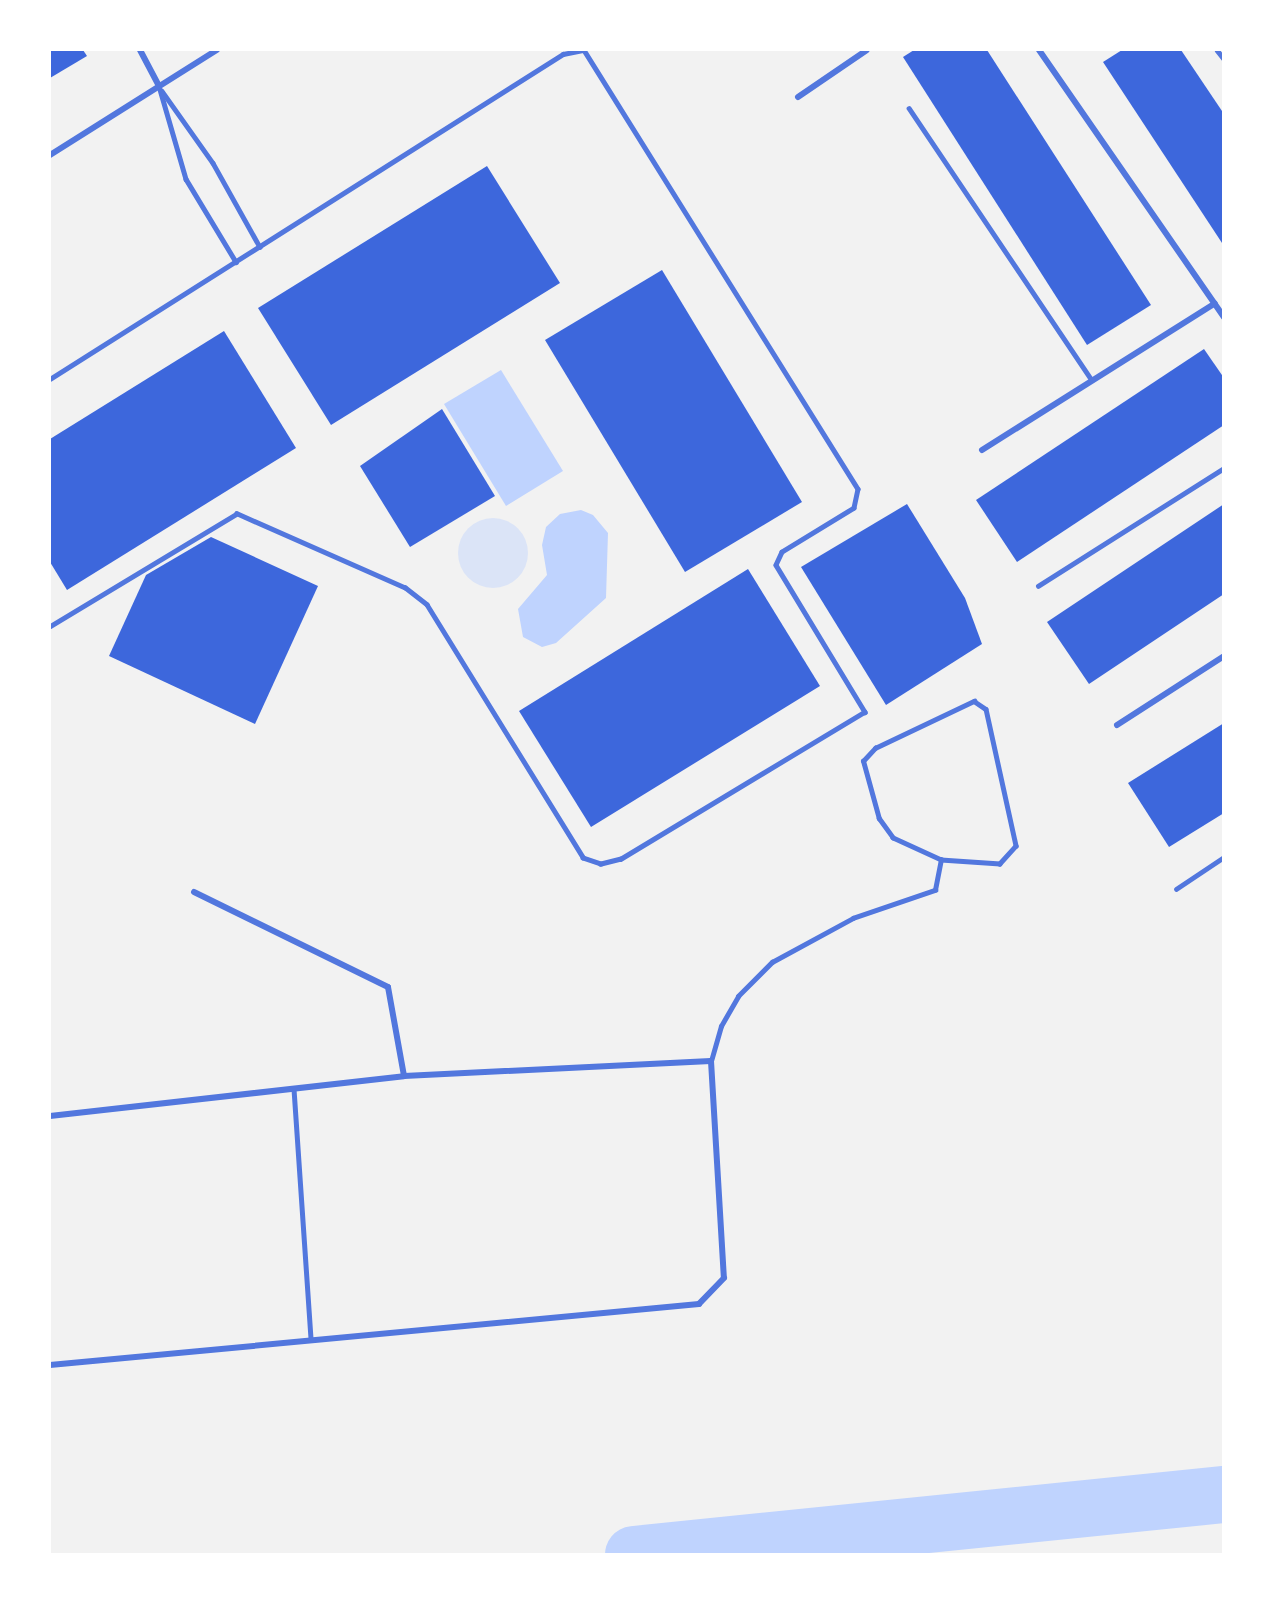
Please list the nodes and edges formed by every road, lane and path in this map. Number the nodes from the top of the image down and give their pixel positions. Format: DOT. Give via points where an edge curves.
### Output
graph roads {
  1 [pos="140,50"];
  2 [pos="217,50"];
  3 [pos="867,50"];
  4 [pos="1040,50"];
  5 [pos="1217,50"];
  6 [pos="1224,59"];
  7 [pos="159,86"];
  8 [pos="798,97"];
  9 [pos="909,108"];
  10 [pos="50,155"];
  11 [pos="260,247"];
  12 [pos="236,262"];
  13 [pos="1215,303"];
  14 [pos="1224,317"];
  15 [pos="50,379"];
  16 [pos="1091,379"];
  17 [pos="982,450"];
  18 [pos="1224,468"];
  19 [pos="1038,586"];
  20 [pos="50,627"];
  21 [pos="1224,656"];
  22 [pos="1117,725"];
  23 [pos="1224,857"];
  24 [pos="941,860"];
  25 [pos="1176,889"];
  26 [pos="194,892"];
  27 [pos="711,1061"];
  28 [pos="404,1076"];
  29 [pos="294,1089"];
  30 [pos="50,1116"];
  31 [pos="311,1339"];
  32 [pos="50,1365"];
  1 -- 7 [label="street"];
  2 -- 7 [label="street"];
  3 -- 8 [label="street"];
  4 -- 13 [label="street"];
  5 -- 6 [label="lane"];
  7 -- 10 [label="street"];
  7 -- 11 [label="lane" via="213,163"];
  7 -- 12 [label="lane" via="186,179"];
  9 -- 16 [label="lane"];
  11 -- 12 [label="lane"];
  11 -- 20 [label="lane" via="563,54 584,50 858,489 854,508 782,552 776,565 865,712 621,859 601,864 583,858 427,605 405,588 237,514"];
  12 -- 15 [label="lane"];
  13 -- 14 [label="street"];
  13 -- 16 [label="street"];
  16 -- 17 [label="street"];
  18 -- 19 [label="lane"];
  21 -- 22 [label="street"];
  23 -- 25 [label="lane"];
  24 -- 24 [label="lane" via="893,838 879,819 863,761 875,748 974,701 986,709 1016,846 1000,864"];
  24 -- 27 [label="lane" via="932,893 894,900 772,962 738,996 721,1026"];
  26 -- 28 [label="street" via="388,987"];
  27 -- 28 [label="street"];
  27 -- 31 [label="street" via="724,1278 699,1304"];
  28 -- 29 [label="street"];
  29 -- 30 [label="street"];
  29 -- 31 [label="lane"];
  31 -- 32 [label="street"];
}
